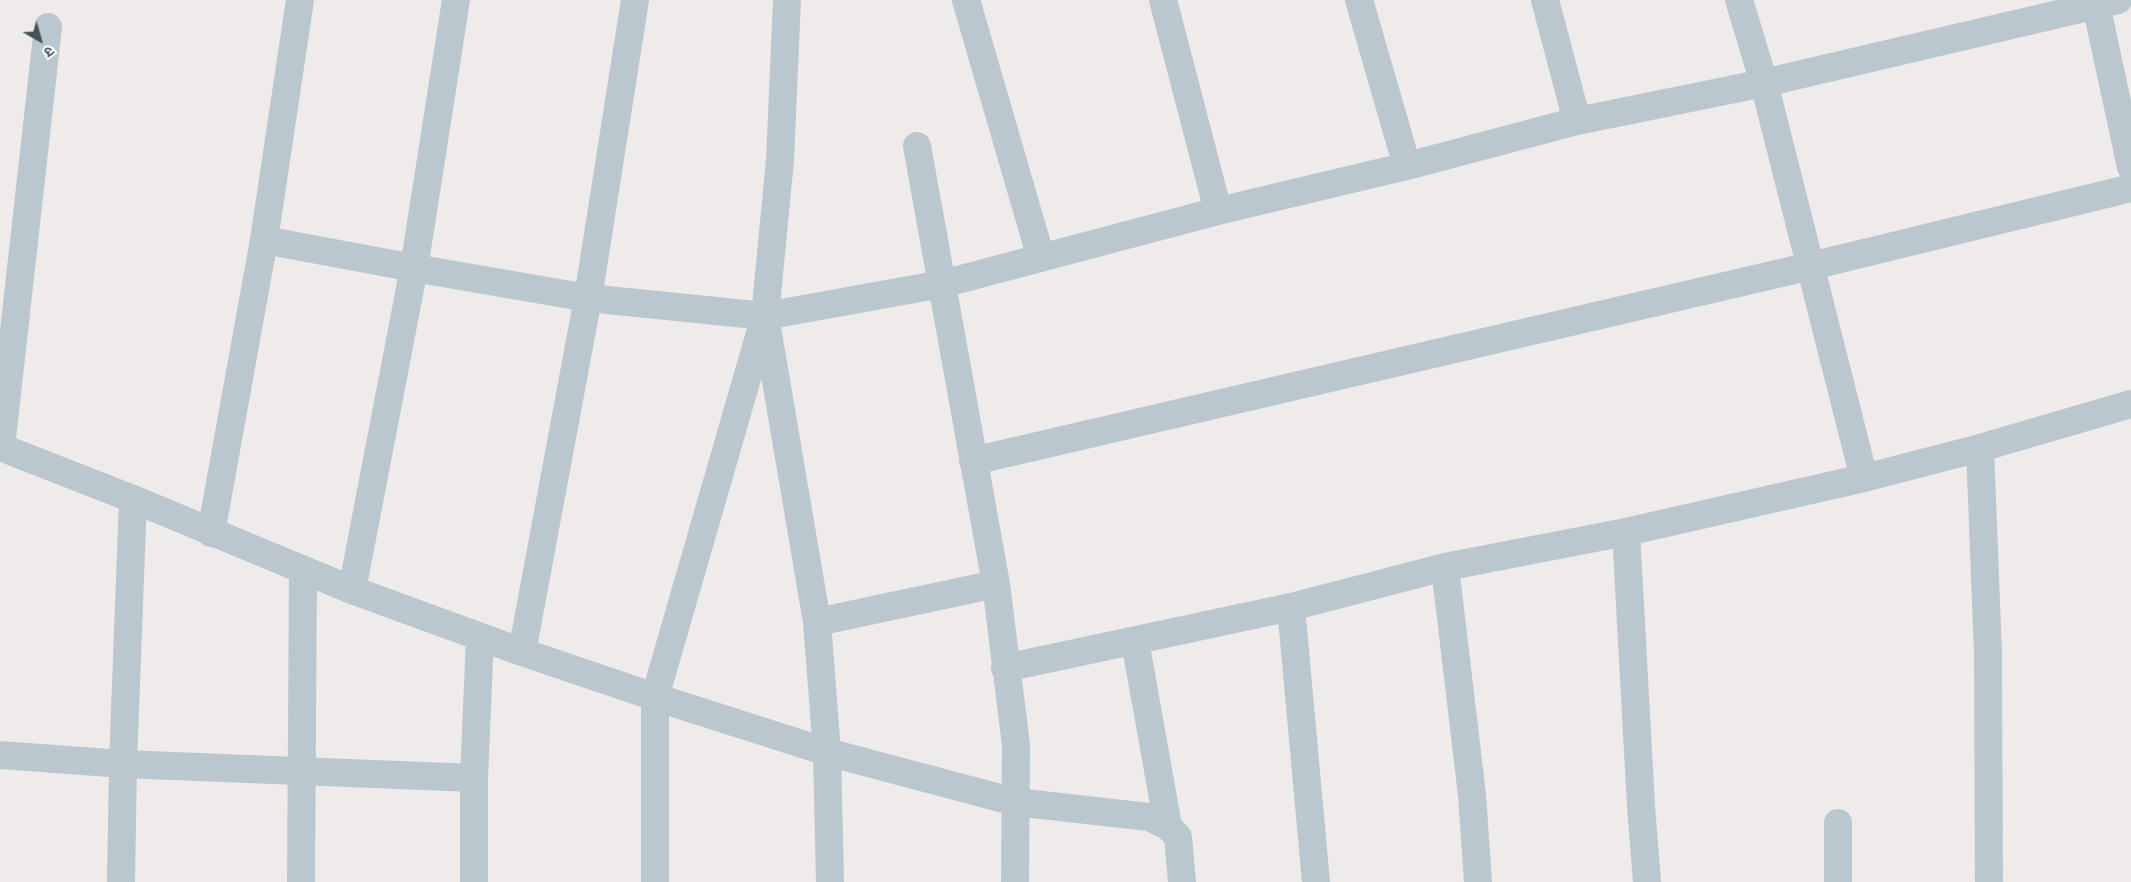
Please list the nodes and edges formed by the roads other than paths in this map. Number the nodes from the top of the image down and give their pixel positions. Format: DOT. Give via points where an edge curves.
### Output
graph roads {
  1 [pos="300,0"];
  2 [pos="456,0"];
  3 [pos="635,0"];
  4 [pos="787,0"];
  5 [pos="966,0"];
  6 [pos="1162,0"];
  7 [pos="1359,0"];
  8 [pos="1544,0"];
  9 [pos="1739,0"];
  10 [pos="2103,2"];
  11 [pos="48,27"];
  12 [pos="1764,83"];
  13 [pos="1577,121"];
  14 [pos="917,146"];
  15 [pos="1406,166"];
  16 [pos="2131,167"];
  17 [pos="2131,188"];
  18 [pos="1218,211"];
  19 [pos="264,240"];
  20 [pos="1041,258"];
  21 [pos="1810,266"];
  22 [pos="414,268"];
  23 [pos="942,284"];
  24 [pos="588,298"];
  25 [pos="765,316"];
  26 [pos="2131,404"];
  27 [pos="0,447"];
  28 [pos="1980,448"];
  29 [pos="973,461"];
  30 [pos="1864,478"];
  31 [pos="133,499"];
  32 [pos="1626,532"];
  33 [pos="211,533"];
  34 [pos="1446,566"];
  35 [pos="303,571"];
  36 [pos="996,584"];
  37 [pos="352,590"];
  38 [pos="1291,607"];
  39 [pos="817,622"];
  40 [pos="480,637"];
  41 [pos="1135,641"];
  42 [pos="522,652"];
  43 [pos="1005,668"];
  44 [pos="655,697"];
  45 [pos="828,752"];
  46 [pos="0,755"];
  47 [pos="123,764"];
  48 [pos="301,771"];
  49 [pos="474,778"];
  50 [pos="1015,802"];
  51 [pos="1838,823"];
  52 [pos="1168,826"];
  53 [pos="120,882"];
  54 [pos="301,882"];
  55 [pos="474,882"];
  56 [pos="655,882"];
  57 [pos="830,882"];
  58 [pos="1016,882"];
  59 [pos="1182,882"];
  60 [pos="1316,882"];
  61 [pos="1478,882"];
  62 [pos="1648,882"];
  63 [pos="1838,882"];
  64 [pos="1989,882"];
  1 -- 19 [label="street"];
  2 -- 22 [label="street"];
  3 -- 24 [label="street"];
  4 -- 25 [label="street" via="780,160"];
  5 -- 20 [label="street"];
  6 -- 18 [label="street"];
  7 -- 15 [label="street"];
  8 -- 13 [label="street"];
  9 -- 12 [label="street"];
  10 -- 12 [label="street"];
  10 -- 16 [label="street"];
  11 -- 27 [label="street"];
  12 -- 13 [label="street"];
  12 -- 21 [label="street"];
  13 -- 15 [label="street"];
  14 -- 23 [label="street"];
  15 -- 18 [label="street"];
  17 -- 21 [label="street"];
  18 -- 20 [label="street"];
  19 -- 22 [label="street"];
  19 -- 33 [label="street"];
  20 -- 23 [label="street"];
  21 -- 29 [label="street"];
  21 -- 30 [label="street"];
  22 -- 24 [label="street"];
  22 -- 37 [label="street"];
  23 -- 25 [label="street"];
  23 -- 29 [label="street"];
  24 -- 25 [label="street"];
  24 -- 42 [label="street"];
  25 -- 39 [label="street"];
  25 -- 44 [label="street"];
  26 -- 28 [label="street"];
  27 -- 31 [label="street"];
  28 -- 30 [label="street"];
  28 -- 64 [label="street" via="1988,654"];
  29 -- 36 [label="street"];
  30 -- 32 [label="street"];
  31 -- 33 [label="street"];
  31 -- 47 [label="street"];
  32 -- 34 [label="street"];
  32 -- 62 [label="street"];
  33 -- 35 [label="street"];
  34 -- 38 [label="street"];
  34 -- 61 [label="street" via="1472,795"];
  35 -- 37 [label="street"];
  35 -- 48 [label="street"];
  36 -- 39 [label="street"];
  36 -- 43 [label="street"];
  37 -- 40 [label="street"];
  38 -- 41 [label="street"];
  38 -- 60 [label="street"];
  39 -- 45 [label="street"];
  40 -- 42 [label="street"];
  40 -- 49 [label="street"];
  41 -- 43 [label="street"];
  41 -- 52 [label="street"];
  42 -- 44 [label="street"];
  43 -- 50 [label="street" via="1016,745"];
  44 -- 45 [label="street"];
  44 -- 56 [label="street"];
  45 -- 50 [label="street"];
  45 -- 57 [label="street"];
  46 -- 47 [label="street"];
  47 -- 48 [label="street"];
  47 -- 53 [label="street"];
  48 -- 49 [label="street"];
  48 -- 54 [label="street"];
  49 -- 55 [label="street"];
  50 -- 52 [label="street" via="1149,817"];
  50 -- 58 [label="street"];
  51 -- 63 [label="street"];
  52 -- 59 [label="street" via="1178,837"];
}
